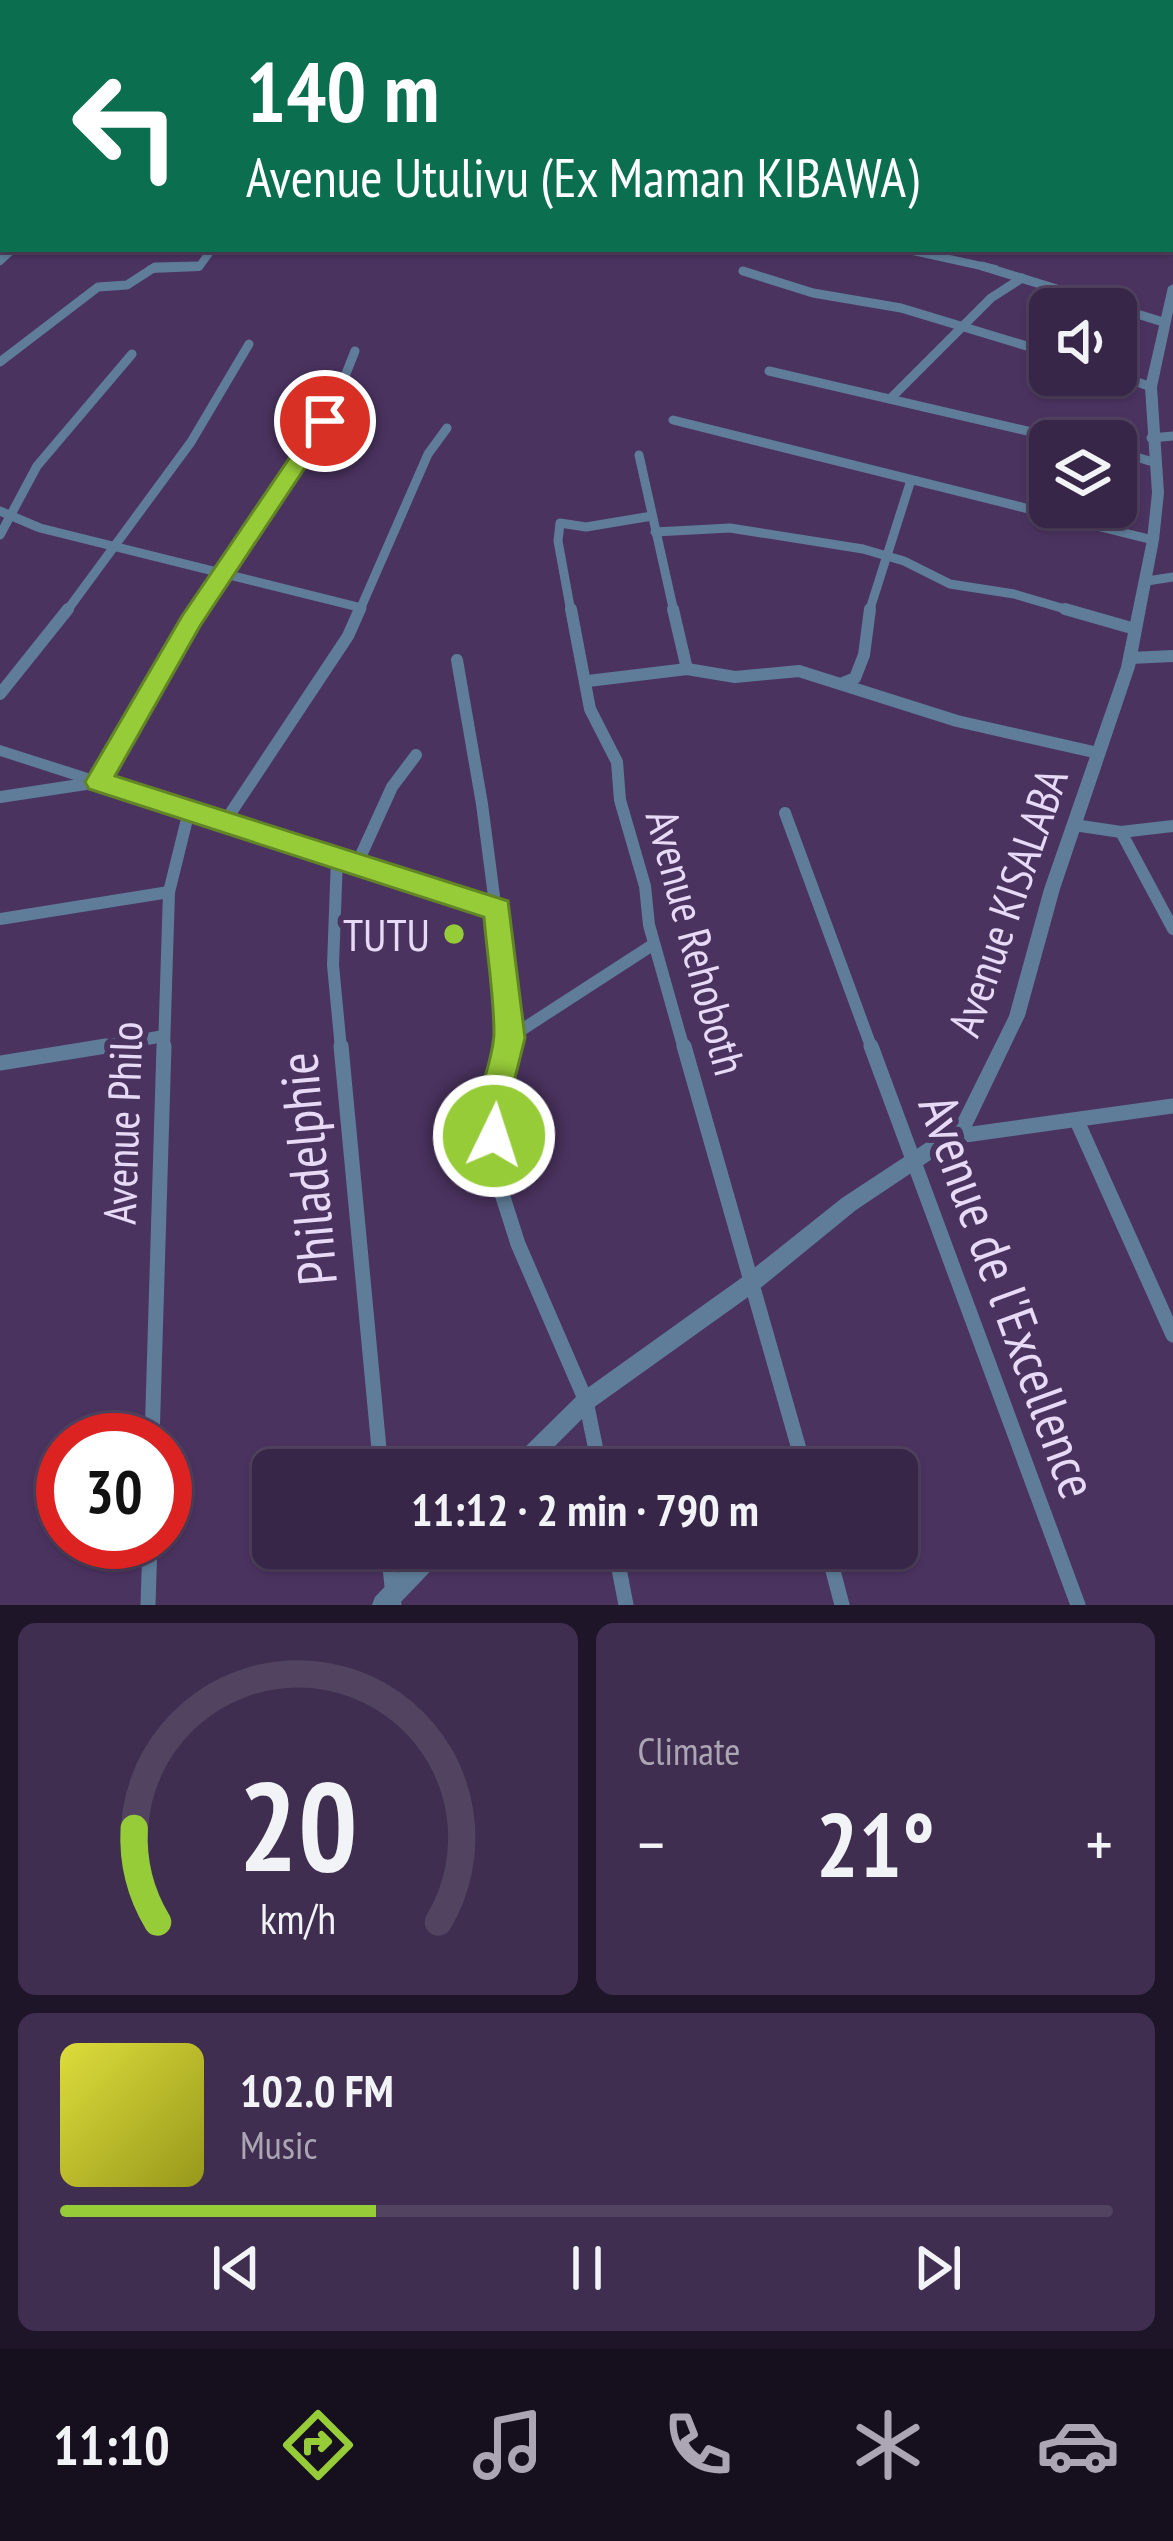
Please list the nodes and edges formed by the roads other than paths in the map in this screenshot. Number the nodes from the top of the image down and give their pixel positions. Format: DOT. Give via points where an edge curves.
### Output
graph roads {
  1 [pos="210,252"];
  2 [pos="918,252"];
  3 [pos="979,252"];
  4 [pos="974,264"];
  5 [pos="743,271"];
  6 [pos="1023,277"];
  7 [pos="1172,298"];
  8 [pos="1163,322"];
  9 [pos="965,327"];
  10 [pos="249,344"];
  11 [pos="1029,347"];
  12 [pos="355,351"];
  13 [pos="132,354"];
  14 [pos="0,362"];
  15 [pos="770,371"];
  16 [pos="1137,382"];
  17 [pos="1151,387"];
  18 [pos="890,399"];
  19 [pos="674,419"];
  20 [pos="447,428"];
  21 [pos="1029,431"];
  22 [pos="1173,436"];
  23 [pos="1151,438"];
  24 [pos="639,454"];
  25 [pos="1137,457"];
  26 [pos="1153,461"];
  27 [pos="911,480"];
  28 [pos="1165,501"];
  29 [pos="4,512"];
  30 [pos="654,524"];
  31 [pos="0,535"];
  32 [pos="1154,540"];
  33 [pos="112,546"];
  34 [pos="885,557"];
  35 [pos="221,576"];
  36 [pos="1173,578"];
  37 [pos="1147,581"];
  38 [pos="362,608"];
  39 [pos="1135,629"];
  40 [pos="1173,656"];
  41 [pos="1130,658"];
  42 [pos="457,660"];
  43 [pos="687,669"];
  44 [pos="588,681"];
  45 [pos="843,683"];
  46 [pos="0,694"];
  47 [pos="0,750"];
  48 [pos="1098,753"];
  49 [pos="416,755"];
  50 [pos="99,782"];
  51 [pos="0,797"];
  52 [pos="189,811"];
  53 [pos="785,813"];
  54 [pos="226,820"];
  55 [pos="1074,825"];
  56 [pos="1173,826"];
  57 [pos="1121,832"];
  58 [pos="338,858"];
  59 [pos="356,865"];
  60 [pos="169,892"];
  61 [pos="497,910"];
  62 [pos="0,919"];
  63 [pos="1173,929"];
  64 [pos="654,944"];
  65 [pos="164,1036"];
  66 [pos="509,1038"];
  67 [pos="0,1063"];
  68 [pos="1173,1106"];
  69 [pos="1077,1121"];
  70 [pos="950,1137"];
  71 [pos="916,1160"];
  72 [pos="751,1283"];
  73 [pos="1173,1335"];
  74 [pos="586,1400"];
  75 [pos="153,1413"];
  76 [pos="379,1449"];
  77 [pos="537,1449"];
  78 [pos="596,1449"];
  79 [pos="799,1449"];
  80 [pos="149,1569"];
  81 [pos="389,1569"];
  82 [pos="419,1569"];
  83 [pos="619,1569"];
  84 [pos="832,1569"];
  85 [pos="390,1602"];
  86 [pos="148,1605"];
  87 [pos="626,1605"];
  88 [pos="842,1605"];
  89 [pos="1078,1605"];
  1 -- 14 [label="street" via="199,267 155,267 127,285 98,287"];
  2 -- 4 [label="street"];
  3 -- 4 [label="street"];
  4 -- 6 [label="street"];
  5 -- 9 [label="street"];
  6 -- 8 [label="street"];
  6 -- 9 [label="street" via="984,301"];
  7 -- 8 [label="street, Avenue KISALABA"];
  8 -- 17 [label="street, Avenue KISALABA"];
  9 -- 11 [label="street"];
  9 -- 18 [label="street"];
  10 -- 33 [label="street" via="191,442"];
  12 -- 35 [label="street" via="335,410"];
  13 -- 29 [label="street"];
  15 -- 18 [label="street"];
  16 -- 17 [label="street"];
  17 -- 23 [label="street, Avenue KISALABA"];
  18 -- 21 [label="street"];
  19 -- 27 [label="street"];
  20 -- 38 [label="street" via="428,454"];
  22 -- 23 [label="street"];
  23 -- 26 [label="street, Avenue KISALABA"];
  24 -- 30 [label="street"];
  25 -- 26 [label="street"];
  26 -- 28 [label="street, Avenue KISALABA"];
  27 -- 32 [label="street"];
  27 -- 34 [label="street"];
  28 -- 32 [label="street, Avenue KISALABA"];
  29 -- 31 [label="street" via="9,525"];
  29 -- 33 [label="street"];
  30 -- 34 [label="street" via="680,534 730,528"];
  30 -- 43 [label="street"];
  30 -- 44 [label="street, Avenue Rehoboth" via="560,523"];
  32 -- 37 [label="street, Avenue KISALABA"];
  33 -- 35 [label="street"];
  33 -- 46 [label="street"];
  34 -- 39 [label="street" via="950,584"];
  34 -- 45 [label="street" via="864,655"];
  35 -- 38 [label="street"];
  35 -- 50 [label="street"];
  36 -- 37 [label="street"];
  37 -- 39 [label="street, Avenue KISALABA"];
  38 -- 54 [label="street"];
  39 -- 41 [label="street, Avenue KISALABA"];
  40 -- 41 [label="street"];
  41 -- 48 [label="street, Avenue KISALABA"];
  42 -- 61 [label="street"];
  43 -- 44 [label="street"];
  43 -- 45 [label="street" via="735,677 799,670"];
  44 -- 64 [label="street, Avenue Rehoboth" via="593,722 616,762"];
  45 -- 48 [label="street" via="957,721"];
  47 -- 50 [label="street"];
  48 -- 55 [label="street, Avenue KISALABA"];
  49 -- 59 [label="street"];
  50 -- 51 [label="street"];
  50 -- 52 [label="street"];
  52 -- 54 [label="street"];
  52 -- 60 [label="street, Avenue Philo"];
  53 -- 71 [label="street, Avenue de l'Excellence"];
  54 -- 58 [label="street"];
  55 -- 57 [label="street"];
  55 -- 70 [label="street, Avenue KISALABA" via="1017,1016 962,1129"];
  56 -- 57 [label="street"];
  57 -- 63 [label="street"];
  58 -- 59 [label="street"];
  58 -- 76 [label="street, Philadelphie" via="333,965"];
  59 -- 61 [label="street"];
  60 -- 62 [label="street"];
  60 -- 65 [label="street, Avenue Philo"];
  61 -- 66 [label="street"];
  64 -- 66 [label="street"];
  64 -- 72 [label="street, Avenue Rehoboth"];
  65 -- 67 [label="street"];
  65 -- 75 [label="street, Avenue Philo"];
  66 -- 74 [label="street" via="493,1102 494,1169"];
  68 -- 69 [label="street"];
  69 -- 70 [label="street"];
  69 -- 73 [label="street"];
  70 -- 71 [label="street, Avenue KISALABA"];
  71 -- 72 [label="street, Avenue KISALABA"];
  71 -- 89 [label="street, Avenue de l'Excellence"];
  72 -- 74 [label="street, Avenue KISALABA"];
  72 -- 79 [label="street, Avenue Rehoboth"];
  74 -- 77 [label="street, Avenue KISALABA"];
  74 -- 78 [label="street"];
  80 -- 86 [label="street"];
  81 -- 85 [label="street"];
  82 -- 85 [label="street"];
  83 -- 87 [label="street"];
  84 -- 88 [label="street"];
}
